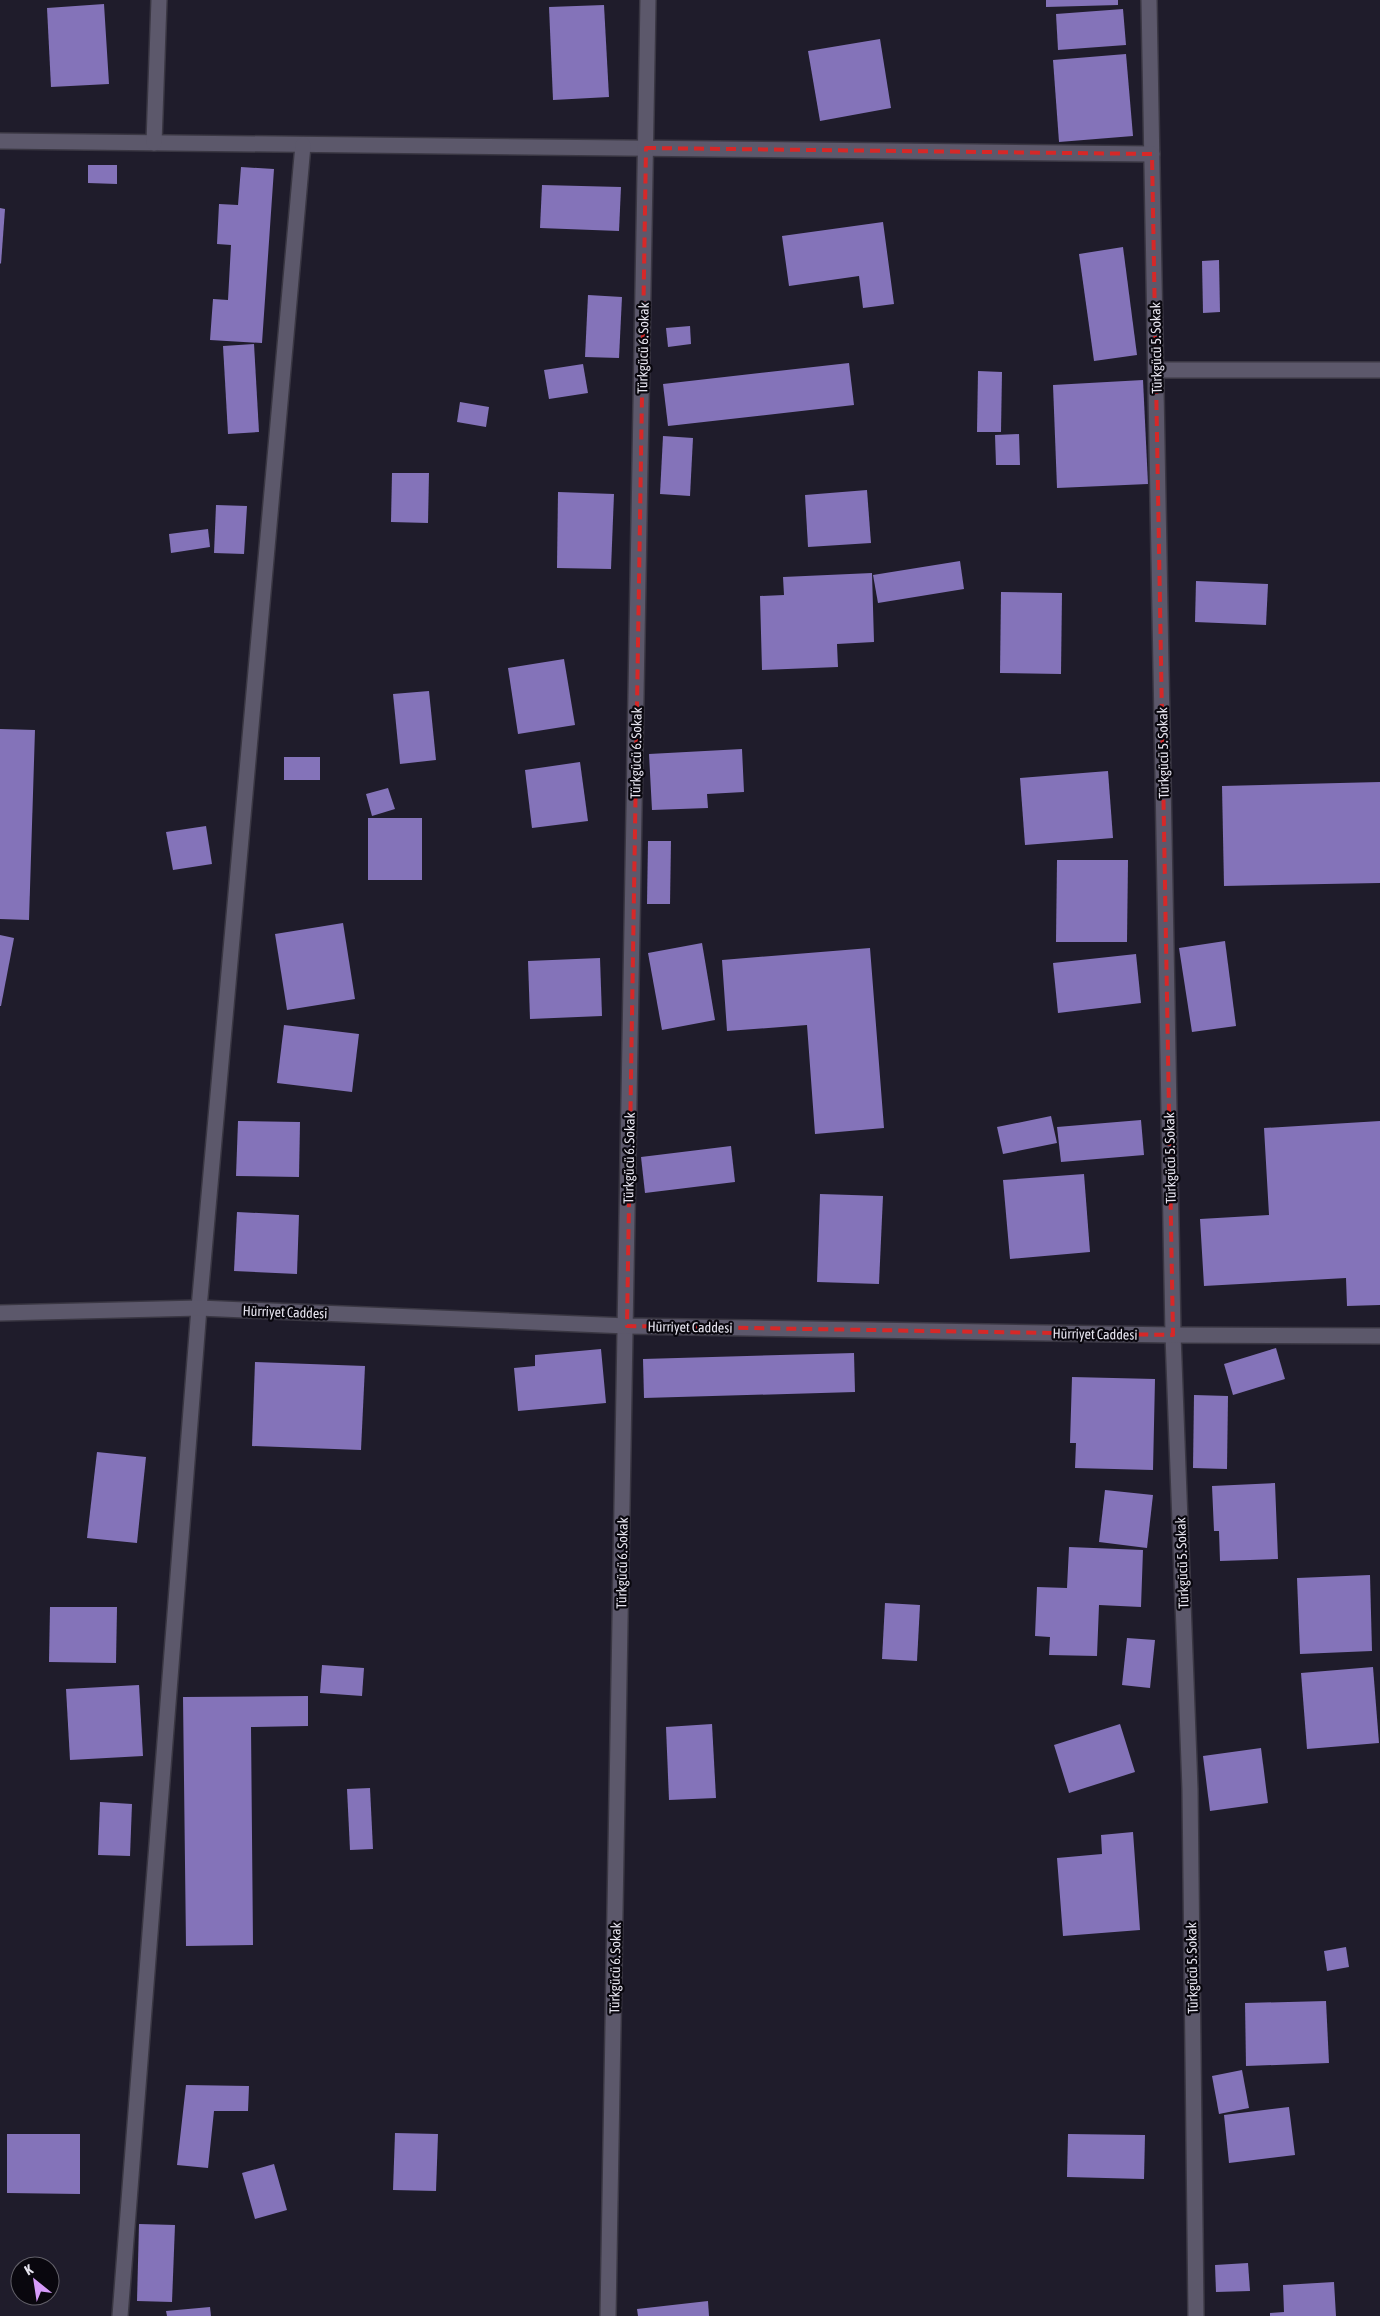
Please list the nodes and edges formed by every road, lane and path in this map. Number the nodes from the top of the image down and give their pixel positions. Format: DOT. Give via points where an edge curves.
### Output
graph roads {
  1 [pos="159,0"];
  2 [pos="648,0"];
  3 [pos="1149,0"];
  4 [pos="0,142"];
  5 [pos="154,143"];
  6 [pos="303,145"];
  7 [pos="646,148"];
  8 [pos="1152,154"];
  9 [pos="1157,370"];
  10 [pos="1380,370"];
  11 [pos="199,1308"];
  12 [pos="0,1313"];
  13 [pos="627,1326"];
  14 [pos="1174,1335"];
  15 [pos="1380,1336"];
  16 [pos="120,2316"];
  17 [pos="608,2316"];
  18 [pos="1196,2316"];
  1 -- 5 [label="street"];
  2 -- 7 [label="street, Türkgücü 6. Sokak"];
  3 -- 8 [label="street, Türkgücü 5. Sokak"];
  4 -- 5 [label="street"];
  5 -- 6 [label="street"];
  6 -- 7 [label="street"];
  6 -- 11 [label="street"];
  7 -- 8 [label="street"];
  7 -- 13 [label="street, Türkgücü 6. Sokak"];
  8 -- 9 [label="street, Türkgücü 5. Sokak"];
  9 -- 10 [label="street"];
  9 -- 14 [label="street, Türkgücü 5. Sokak"];
  11 -- 12 [label="street, Hürriyet Caddesi"];
  11 -- 13 [label="street, Hürriyet Caddesi"];
  11 -- 16 [label="street"];
  13 -- 14 [label="street, Hürriyet Caddesi"];
  13 -- 17 [label="street, Türkgücü 6. Sokak"];
  14 -- 15 [label="street, Hürriyet Caddesi"];
  14 -- 18 [label="street, Türkgücü 5. Sokak" via="1190,1789"];
}
